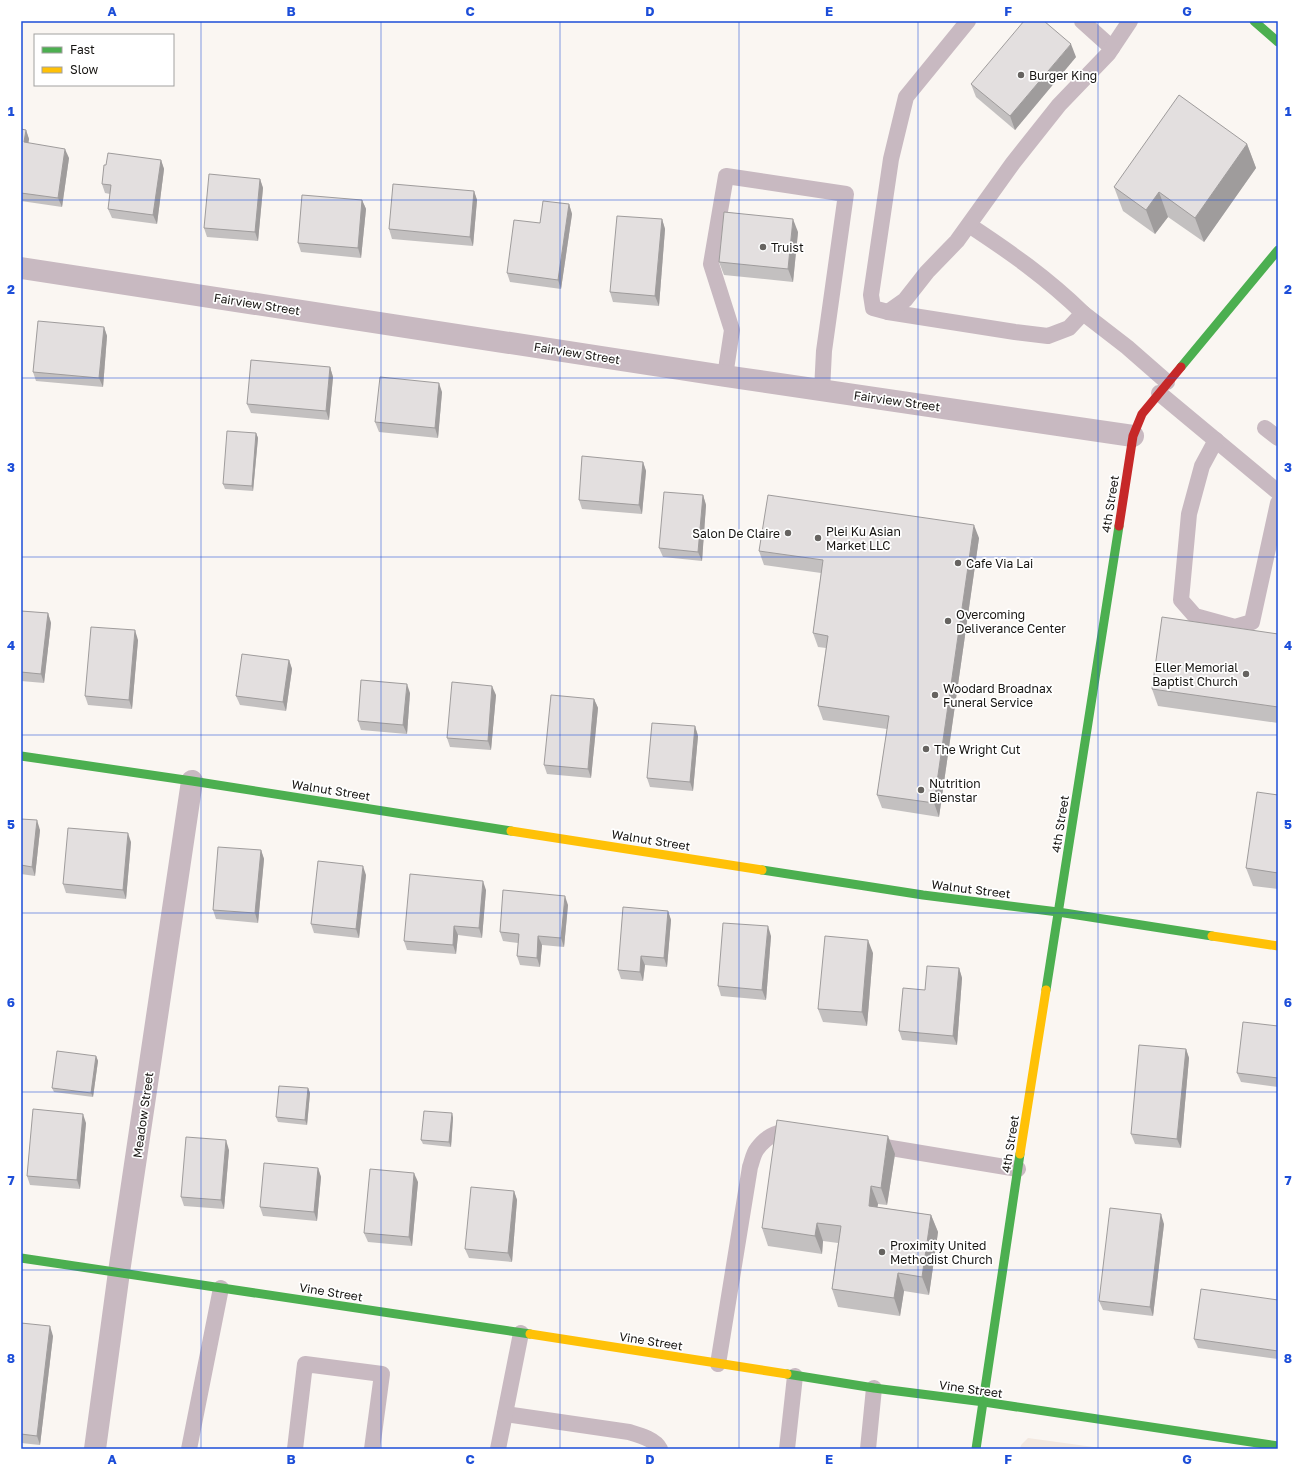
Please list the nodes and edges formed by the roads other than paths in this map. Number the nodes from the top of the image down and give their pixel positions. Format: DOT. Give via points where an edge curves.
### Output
graph roads {
  1 [pos="968,21"];
  2 [pos="1082,21"];
  3 [pos="1130,21"];
  4 [pos="1254,21"];
  5 [pos="1278,42"];
  6 [pos="1112,48"];
  7 [pos="968,225"];
  8 [pos="1278,250"];
  9 [pos="21,268"];
  10 [pos="888,312"];
  11 [pos="1083,313"];
  12 [pos="725,376"];
  13 [pos="1163,387"];
  14 [pos="822,390"];
  15 [pos="1265,428"];
  16 [pos="1133,436"];
  17 [pos="1278,438"];
  18 [pos="1216,440"];
  19 [pos="1278,492"];
  20 [pos="1278,503"];
  21 [pos="21,756"];
  22 [pos="192,780"];
  23 [pos="1058,912"];
  24 [pos="1278,946"];
  25 [pos="812,1135"];
  26 [pos="856,1142"];
  27 [pos="1018,1169"];
  28 [pos="21,1258"];
  29 [pos="119,1272"];
  30 [pos="221,1288"];
  31 [pos="521,1333"];
  32 [pos="718,1364"];
  33 [pos="795,1376"];
  34 [pos="874,1388"];
  35 [pos="984,1402"];
  36 [pos="505,1414"];
  37 [pos="1278,1446"];
  38 [pos="95,1449"];
  39 [pos="189,1449"];
  40 [pos="294,1449"];
  41 [pos="372,1449"];
  42 [pos="498,1449"];
  43 [pos="660,1449"];
  44 [pos="787,1449"];
  45 [pos="868,1449"];
  46 [pos="976,1449"];
  1 -- 10 [label="lane" via="906,97 891,159 871,295 873,308"];
  2 -- 6 [label="lane"];
  3 -- 6 [label="lane"];
  4 -- 5 [label="street"];
  6 -- 7 [label="lane" via="1059,104"];
  7 -- 10 [label="lane" via="905,300"];
  7 -- 11 [label="lane" via="1016,256 1060,290"];
  8 -- 13 [label="street, 4th Street"];
  9 -- 12 [label="street, Fairview Street"];
  10 -- 11 [label="lane" via="1048,336 1069,328"];
  11 -- 13 [label="lane" via="1127,347"];
  12 -- 14 [label="street, Fairview Street"];
  12 -- 14 [label="lane" via="732,330 711,264 726,176 846,194 824,351"];
  13 -- 16 [label="street, 4th Street" via="1142,414"];
  13 -- 18 [label="lane"];
  14 -- 16 [label="street, Fairview Street"];
  15 -- 17 [label="lane"];
  16 -- 23 [label="street, 4th Street"];
  18 -- 19 [label="lane"];
  18 -- 20 [label="lane" via="1202,466 1189,514 1181,600 1195,616 1235,627 1252,622"];
  21 -- 22 [label="street, Walnut Street"];
  22 -- 23 [label="street, Walnut Street" via="924,895"];
  22 -- 29 [label="street, Meadow Street"];
  23 -- 24 [label="street, Walnut Street"];
  23 -- 27 [label="street, 4th Street"];
  25 -- 32 [label="lane" via="788,1132 774,1134 756,1150 745,1192"];
  26 -- 27 [label="lane"];
  27 -- 35 [label="street, 4th Street"];
  28 -- 29 [label="street, Vine Street"];
  29 -- 30 [label="street, Vine Street"];
  29 -- 38 [label="street, Meadow Street"];
  30 -- 31 [label="street, Vine Street"];
  30 -- 39 [label="lane"];
  31 -- 32 [label="street, Vine Street"];
  31 -- 36 [label="lane"];
  32 -- 33 [label="street, Vine Street"];
  33 -- 34 [label="street, Vine Street"];
  33 -- 44 [label="lane"];
  34 -- 35 [label="street, Vine Street"];
  34 -- 45 [label="lane"];
  35 -- 37 [label="street, Vine Street"];
  35 -- 46 [label="street, 4th Street"];
  36 -- 42 [label="lane"];
  36 -- 43 [label="lane" via="629,1432 644,1437"];
  40 -- 41 [label="lane" via="305,1364 382,1374"];
}
